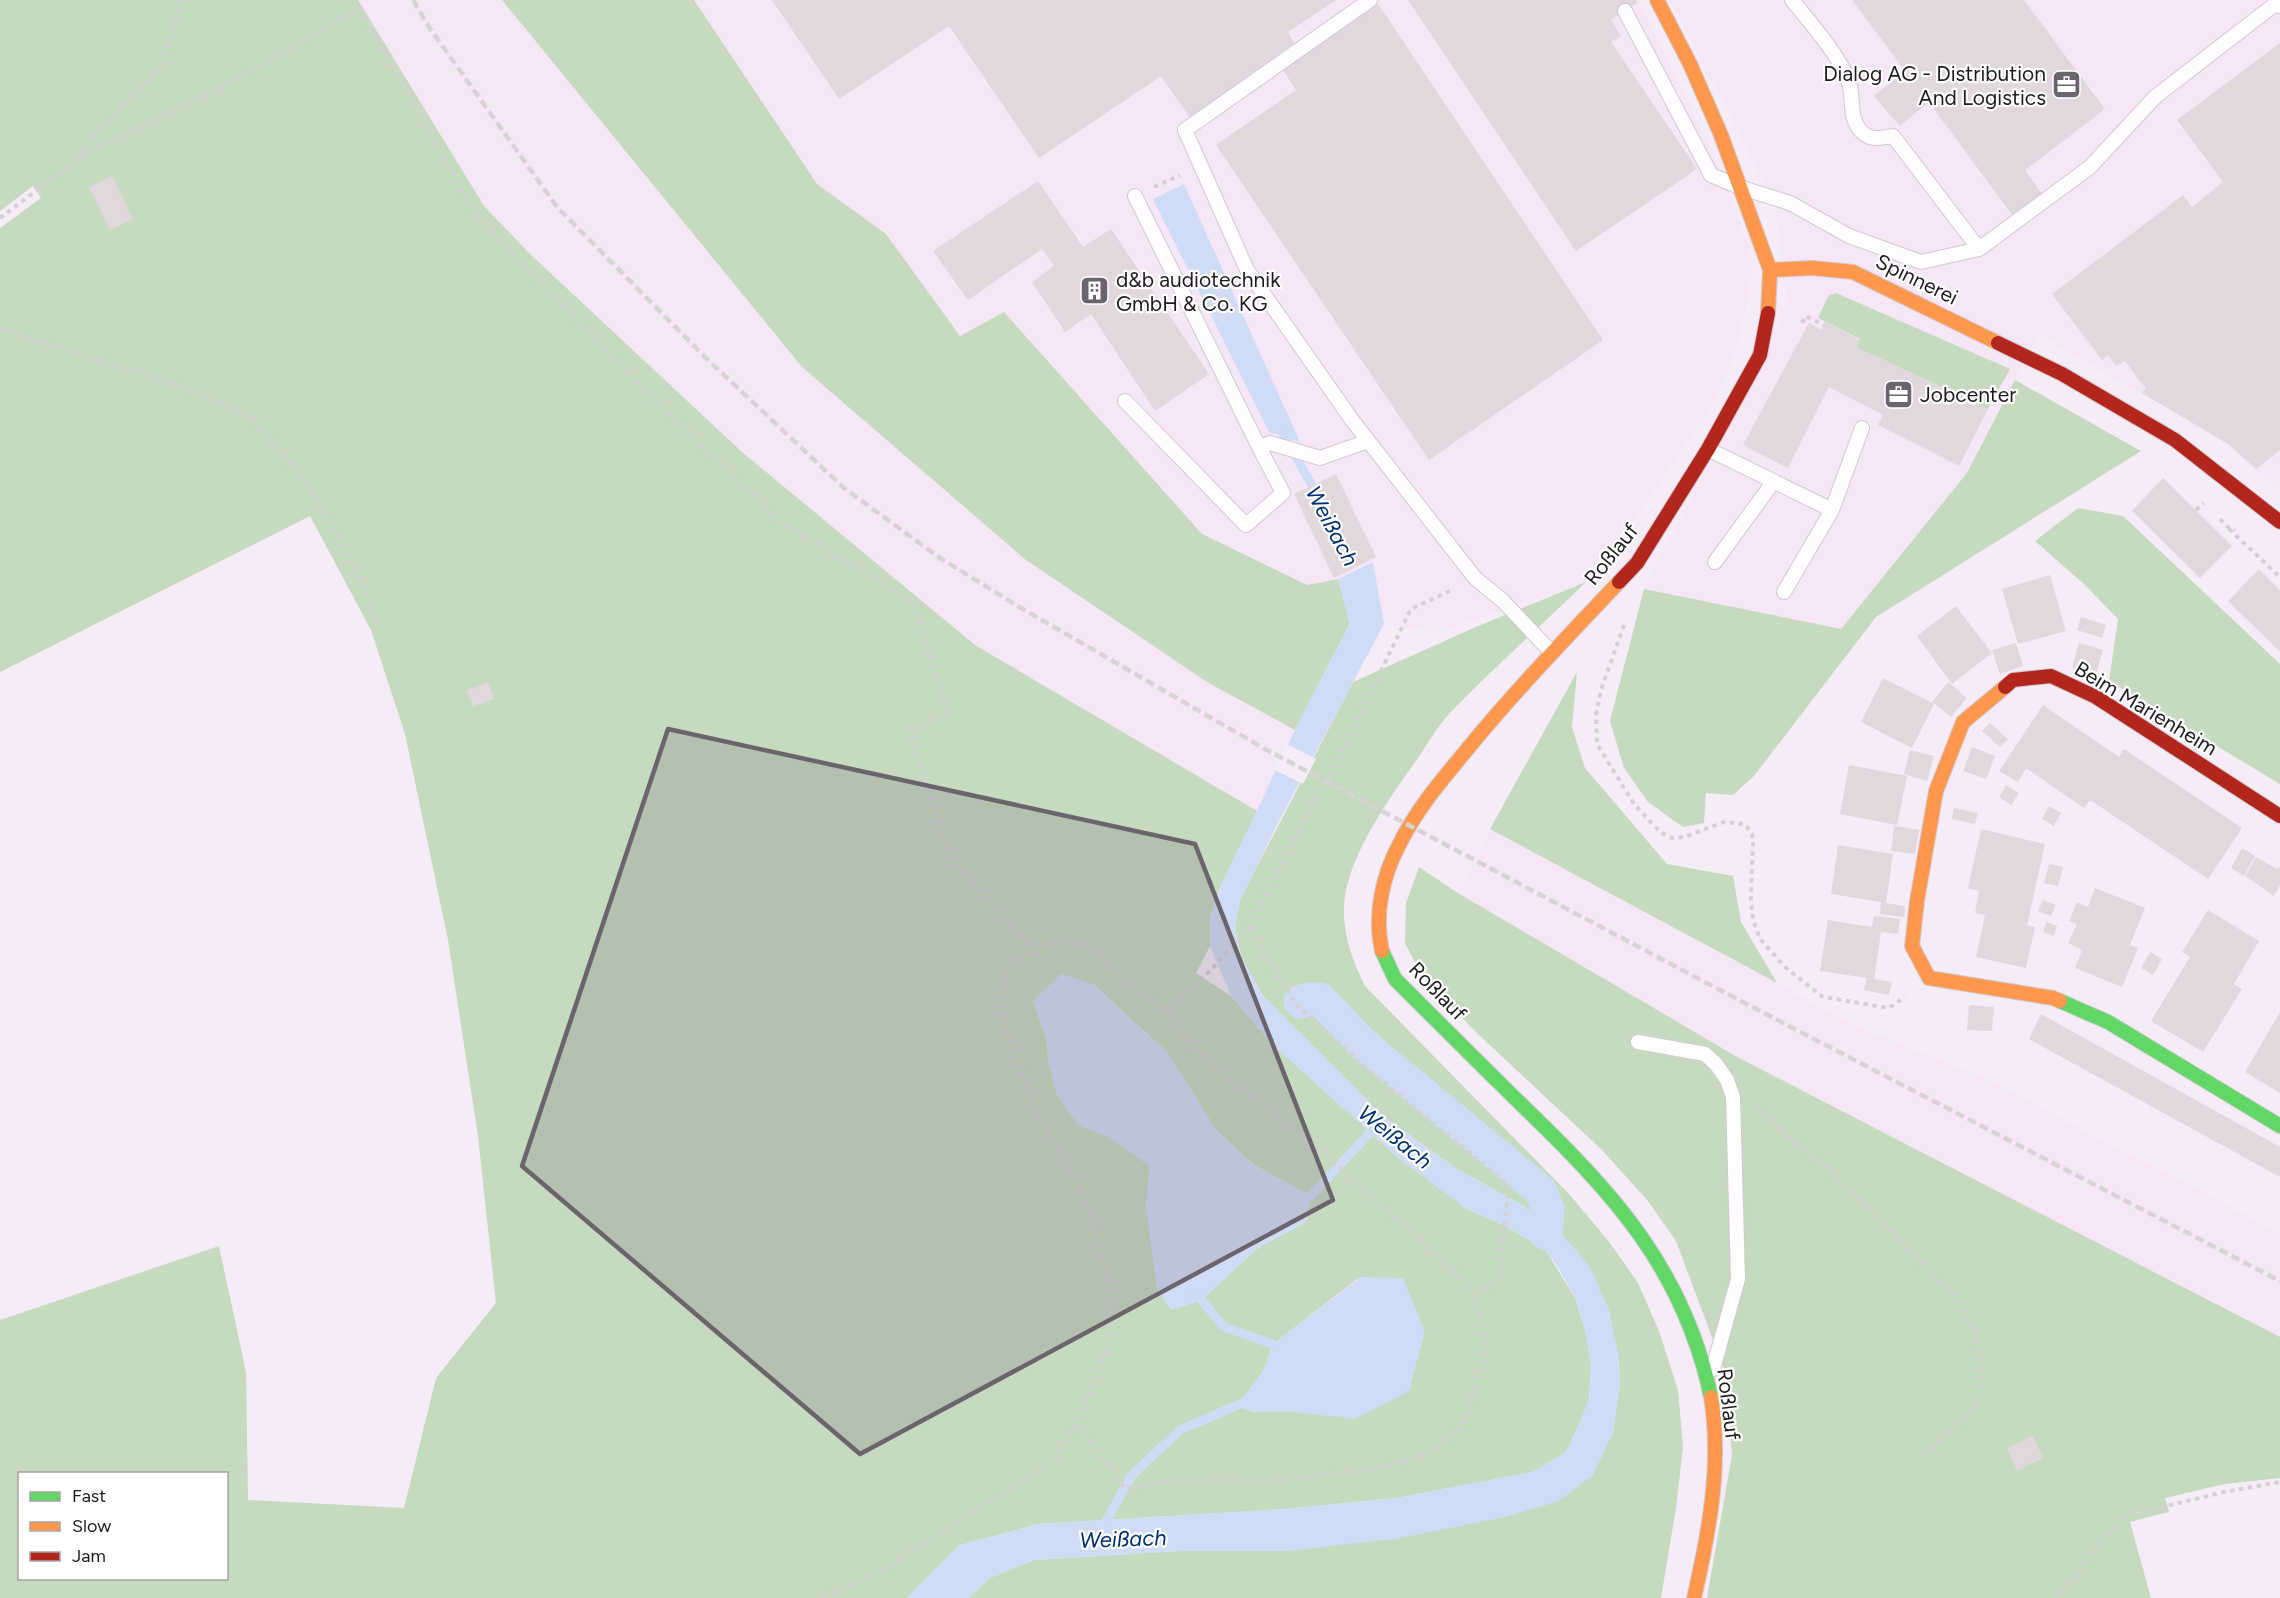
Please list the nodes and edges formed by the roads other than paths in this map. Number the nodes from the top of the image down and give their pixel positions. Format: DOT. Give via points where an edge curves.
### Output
graph roads {
  1 [pos="1371,0"];
  2 [pos="1658,0"];
  3 [pos="1792,0"];
  4 [pos="2280,6"];
  5 [pos="1625,11"];
  6 [pos="1742,188"];
  7 [pos="1135,196"];
  8 [pos="1979,249"];
  9 [pos="1770,270"];
  10 [pos="1125,401"];
  11 [pos="1862,428"];
  12 [pos="1368,441"];
  13 [pos="1265,445"];
  14 [pos="1708,449"];
  15 [pos="1774,481"];
  16 [pos="1832,510"];
  17 [pos="2280,522"];
  18 [pos="1715,562"];
  19 [pos="1784,592"];
  20 [pos="1552,653"];
  21 [pos="2280,816"];
  22 [pos="1638,1042"];
  23 [pos="2280,1126"];
  24 [pos="1708,1383"];
  25 [pos="1694,1598"];
  1 -- 12 [label="lane" via="1185,130 1247,270"];
  2 -- 6 [label="street" via="1690,64"];
  3 -- 8 [label="lane" via="1832,49 1849,82 1852,116 1863,133 1876,139 1893,136"];
  4 -- 8 [label="lane" via="2274,5 2155,97 2090,167"];
  5 -- 6 [label="lane" via="1712,175"];
  6 -- 8 [label="lane" via="1792,196 1849,236 1921,262"];
  6 -- 9 [label="street"];
  7 -- 13 [label="lane"];
  9 -- 14 [label="street, Roßlauf" via="1770,306 1760,356"];
  9 -- 17 [label="street, Spinnerei" via="1812,268 1853,272 2062,374 2175,440"];
  10 -- 13 [label="lane" via="1246,525 1283,493"];
  11 -- 16 [label="lane"];
  12 -- 13 [label="lane" via="1320,458"];
  12 -- 20 [label="lane" via="1475,578 1503,601"];
  14 -- 15 [label="lane"];
  14 -- 20 [label="street, Roßlauf" via="1637,563"];
  15 -- 16 [label="lane"];
  15 -- 18 [label="lane"];
  16 -- 19 [label="lane"];
  20 -- 24 [label="street, Roßlauf" via="1511,696 1429,796 1399,843 1381,899 1380,943 1395,979 1597,1180 1643,1236 1676,1290"];
  21 -- 23 [label="street, Beim Marienheim" via="2096,697 2051,676 2013,680 1963,723 1936,791 1912,946 1929,978 2053,998 2108,1023"];
  22 -- 24 [label="lane" via="1704,1054 1727,1080 1733,1097 1738,1279"];
  24 -- 25 [label="street, Roßlauf" via="1715,1435 1713,1488"];
}
